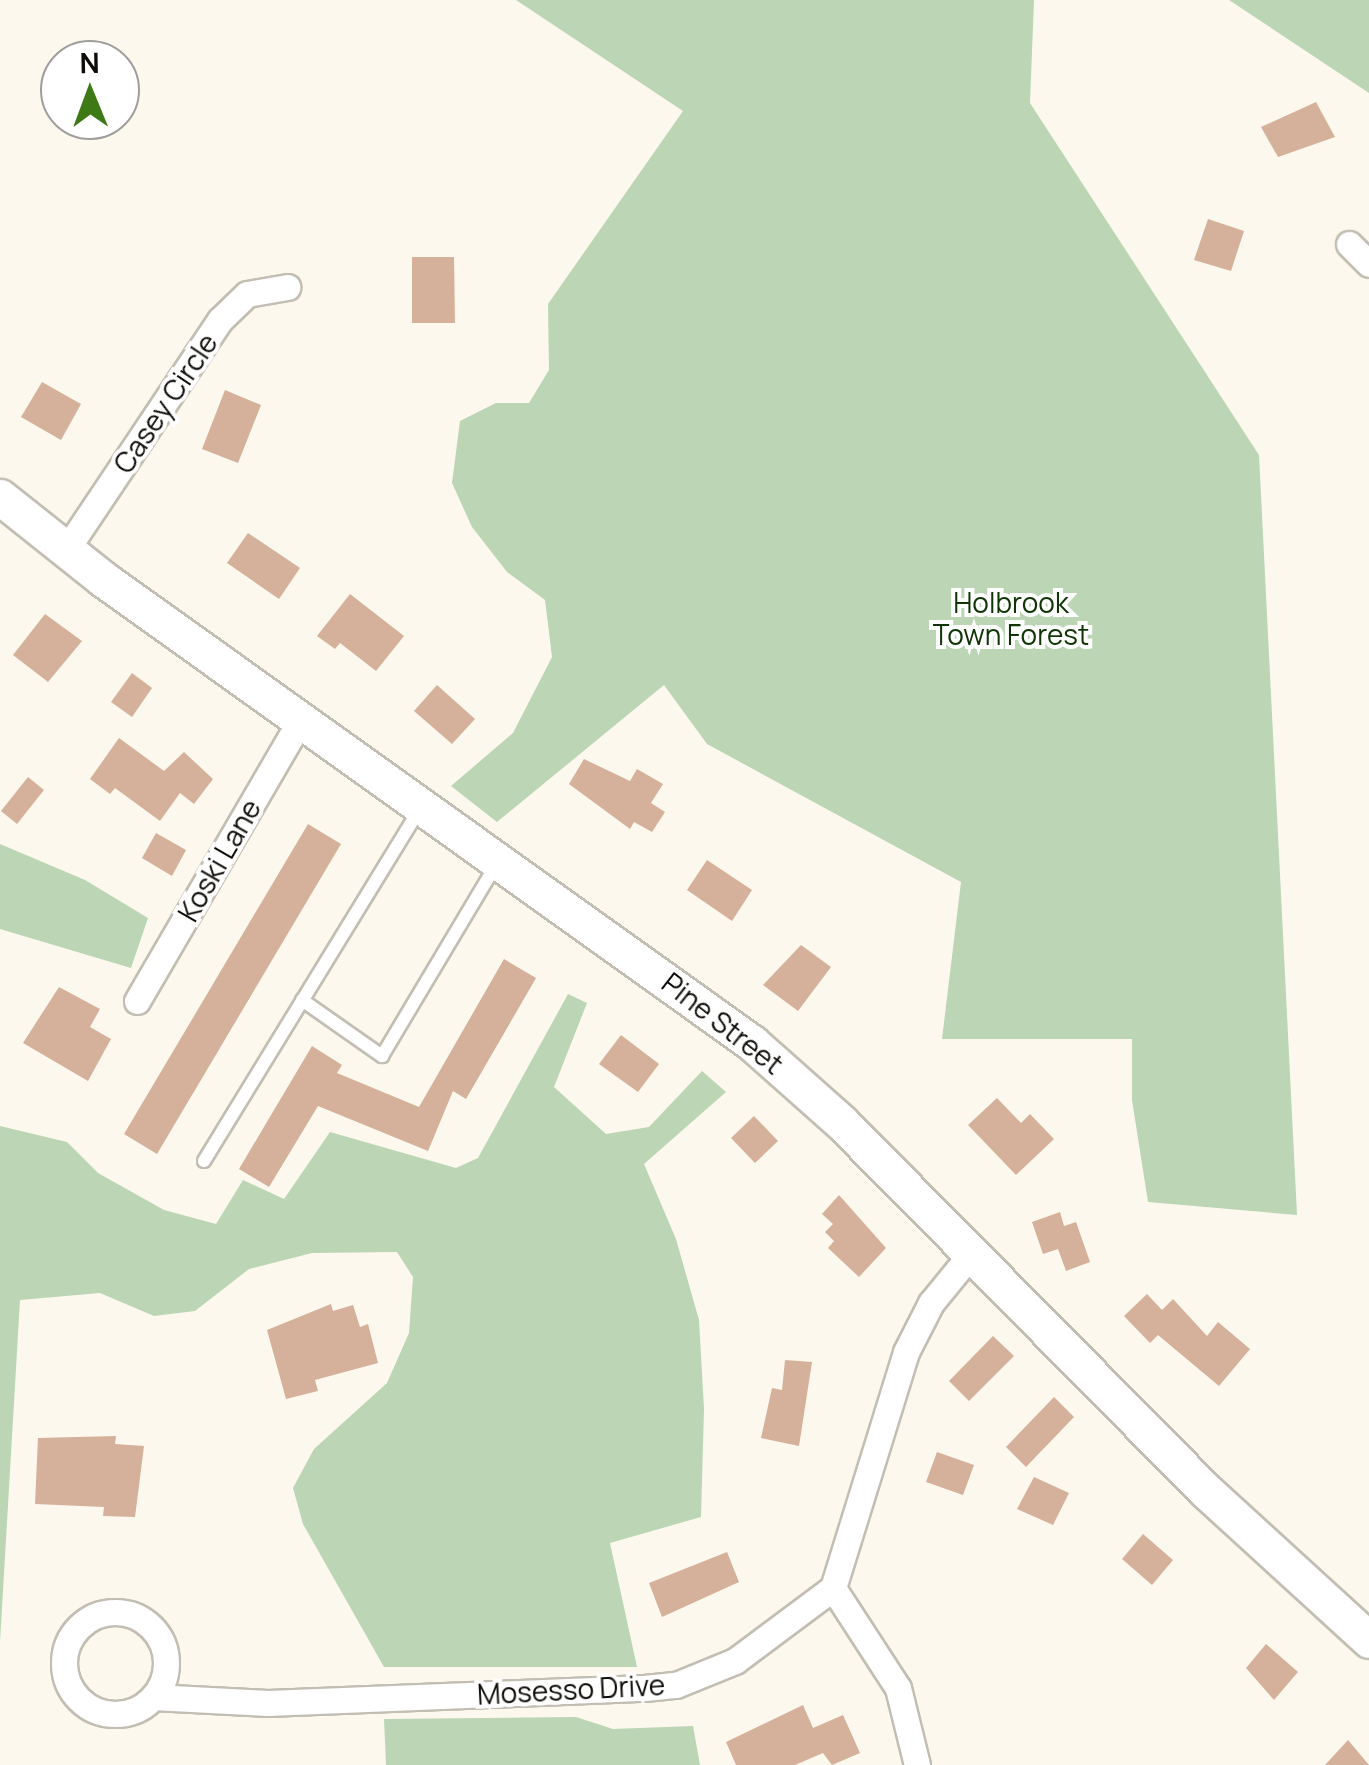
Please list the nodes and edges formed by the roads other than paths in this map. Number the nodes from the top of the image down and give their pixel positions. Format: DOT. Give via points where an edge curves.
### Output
graph roads {
  1 [pos="1349,244"];
  2 [pos="1369,264"];
  3 [pos="287,286"];
  4 [pos="0,497"];
  5 [pos="66,550"];
  6 [pos="300,719"];
  7 [pos="422,806"];
  8 [pos="498,860"];
  9 [pos="302,1000"];
  10 [pos="138,1001"];
  11 [pos="204,1161"];
  12 [pos="971,1254"];
  13 [pos="833,1588"];
  14 [pos="1369,1640"];
  15 [pos="153,1697"];
  16 [pos="917,1765"];
  1 -- 2 [label="street"];
  3 -- 5 [label="street, Casey Circle" via="248,294 220,320"];
  4 -- 5 [label="main road, Pine Street"];
  5 -- 6 [label="main road, Pine Street"];
  6 -- 7 [label="main road, Pine Street"];
  6 -- 10 [label="street, Koski Lane"];
  7 -- 8 [label="main road, Pine Street"];
  7 -- 9 [label="lane"];
  8 -- 9 [label="lane" via="382,1056"];
  8 -- 12 [label="main road, Pine Street" via="752,1043"];
  9 -- 11 [label="lane"];
  12 -- 13 [label="street" via="931,1303 906,1352"];
  12 -- 14 [label="main road, Pine Street" via="1206,1491"];
  13 -- 15 [label="street, Mosesso Drive" via="735,1661 676,1685 268,1702"];
  13 -- 16 [label="street" via="898,1688"];
  15 -- 15 [label="street, Mosesso Drive" via="162,1683 165,1650 146,1622 114,1612 83,1622 65,1650 63,1668 77,1698 107,1714 140,1708"];
}
